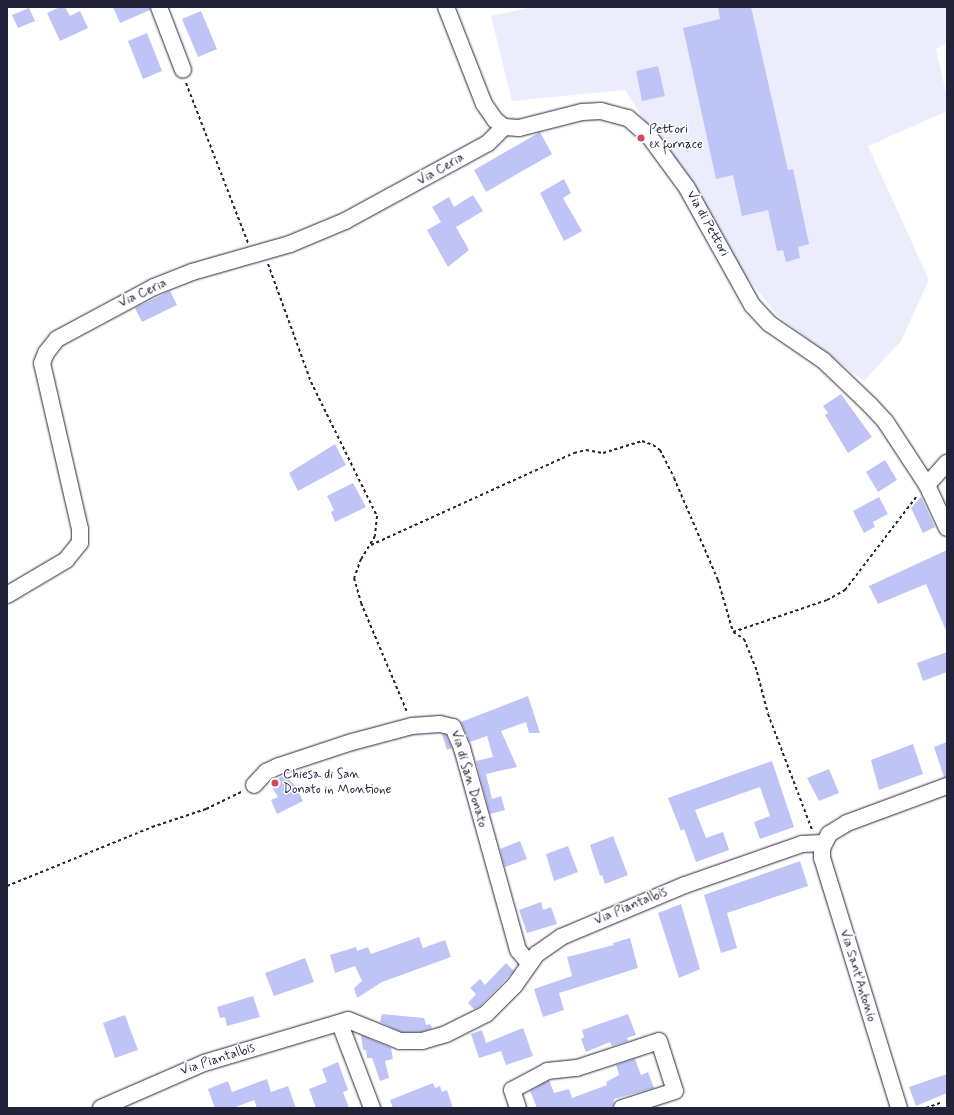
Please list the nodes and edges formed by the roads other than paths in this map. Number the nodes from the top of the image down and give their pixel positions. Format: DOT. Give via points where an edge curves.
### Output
graph roads {
  1 [pos="159,7"];
  2 [pos="446,7"];
  3 [pos="183,70"];
  4 [pos="504,127"];
  5 [pos="947,463"];
  6 [pos="927,485"];
  7 [pos="947,528"];
  8 [pos="7,596"];
  9 [pos="254,785"];
  10 [pos="947,786"];
  11 [pos="823,843"];
  12 [pos="530,963"];
  13 [pos="340,1024"];
  14 [pos="101,1108"];
  15 [pos="372,1108"];
  16 [pos="518,1108"];
  17 [pos="622,1108"];
  18 [pos="898,1108"];
  1 -- 3 [label="street"];
  2 -- 4 [label="street" via="484,104 495,120"];
  4 -- 6 [label="street, Via di Pettori" via="519,128 591,111 623,115 640,128 668,160 687,188 746,296 759,314 824,361 861,394 885,421"];
  4 -- 8 [label="street, Via Ceria" via="488,143 422,182 345,221 154,287 56,339 42,363 80,529 80,543 66,560"];
  5 -- 6 [label="street"];
  6 -- 7 [label="street, Via di Pettori"];
  9 -- 12 [label="street, Via di San Donato" via="266,772 279,766 352,742 412,726 448,724 457,732 518,950"];
  10 -- 11 [label="street" via="854,819 831,832"];
  11 -- 12 [label="street, Via Piantalbis" via="802,844 655,896 561,937 549,944"];
  11 -- 18 [label="street, Via Sant'Antonio" via="822,858"];
  12 -- 13 [label="street, Via Piantalbis" via="515,985 486,1014 436,1038 400,1041 356,1021 348,1020"];
  13 -- 14 [label="street, Via Piantalbis" via="204,1063"];
  13 -- 15 [label="street"];
  16 -- 17 [label="street" via="512,1090 547,1071 577,1068 659,1041 675,1090"];
}
